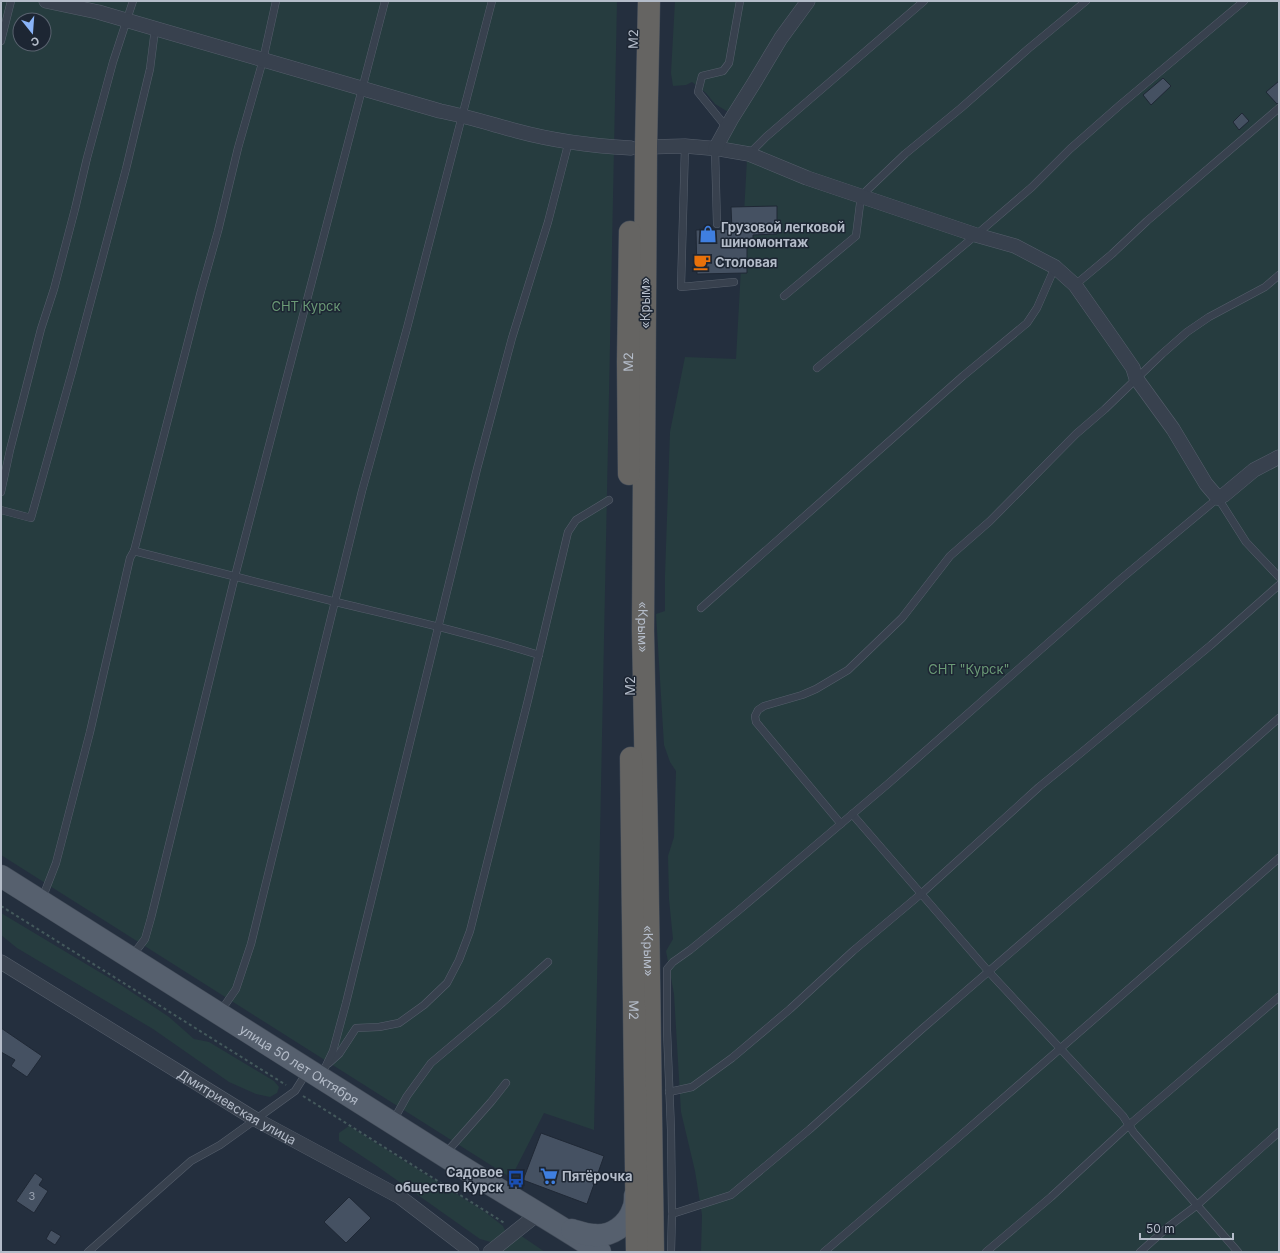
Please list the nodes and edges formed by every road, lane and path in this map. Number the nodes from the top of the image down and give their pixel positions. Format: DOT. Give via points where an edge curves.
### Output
graph roads {
  1 [pos="11,1"];
  2 [pos="46,1"];
  3 [pos="133,1"];
  4 [pos="276,1"];
  5 [pos="384,1"];
  6 [pos="492,1"];
  7 [pos="634,1"];
  8 [pos="649,1"];
  9 [pos="740,1"];
  10 [pos="808,1"];
  11 [pos="924,1"];
  12 [pos="1086,1"];
  13 [pos="1244,1"];
  14 [pos="126,20"];
  15 [pos="155,29"];
  16 [pos="1,40"];
  17 [pos="262,60"];
  18 [pos="362,89"];
  19 [pos="1279,108"];
  20 [pos="463,116"];
  21 [pos="727,128"];
  22 [pos="569,141"];
  23 [pos="685,146"];
  24 [pos="639,148"];
  25 [pos="715,148"];
  26 [pos="749,154"];
  27 [pos="861,196"];
  28 [pos="717,224"];
  29 [pos="976,236"];
  30 [pos="1055,268"];
  31 [pos="1279,275"];
  32 [pos="734,282"];
  33 [pos="1075,286"];
  34 [pos="784,296"];
  35 [pos="817,368"];
  36 [pos="1136,378"];
  37 [pos="1279,457"];
  38 [pos="1,492"];
  39 [pos="1218,498"];
  40 [pos="609,500"];
  41 [pos="1,510"];
  42 [pos="134,551"];
  43 [pos="235,576"];
  44 [pos="1279,577"];
  45 [pos="1279,585"];
  46 [pos="335,602"];
  47 [pos="701,608"];
  48 [pos="438,626"];
  49 [pos="539,655"];
  50 [pos="1279,718"];
  51 [pos="852,814"];
  52 [pos="841,824"];
  53 [pos="1279,858"];
  54 [pos="1,876"];
  55 [pos="922,893"];
  56 [pos="42,901"];
  57 [pos="1,906"];
  58 [pos="131,958"];
  59 [pos="1,962"];
  60 [pos="548,962"];
  61 [pos="989,972"];
  62 [pos="1279,997"];
  63 [pos="219,1013"];
  64 [pos="1061,1049"];
  65 [pos="318,1072"];
  66 [pos="506,1083"];
  67 [pos="295,1091"];
  68 [pos="669,1092"];
  69 [pos="255,1119"];
  70 [pos="392,1123"];
  71 [pos="1129,1125"];
  72 [pos="1279,1132"];
  73 [pos="443,1155"];
  74 [pos="635,1196"];
  75 [pos="1196,1206"];
  76 [pos="539,1213"];
  77 [pos="672,1214"];
  78 [pos="563,1228"];
  79 [pos="517,1231"];
  80 [pos="88,1252"];
  81 [pos="472,1252"];
  82 [pos="490,1252"];
  83 [pos="600,1252"];
  84 [pos="637,1252"];
  85 [pos="653,1252"];
  86 [pos="670,1252"];
  87 [pos="824,1252"];
  88 [pos="986,1252"];
  89 [pos="1140,1252"];
  90 [pos="1238,1252"];
  1 -- 16 [label="lane"];
  2 -- 14 [label="street"];
  3 -- 14 [label="lane"];
  4 -- 17 [label="lane"];
  5 -- 18 [label="lane"];
  6 -- 20 [label="lane"];
  7 -- 24 [label="highway, М2"];
  8 -- 24 [label="highway, «Крым»"];
  9 -- 21 [label="lane" via="729,63 723,71 702,76 698,92"];
  10 -- 21 [label="street" via="780,38"];
  11 -- 26 [label="lane"];
  12 -- 27 [label="lane" via="906,154"];
  13 -- 29 [label="lane" via="1120,105"];
  14 -- 15 [label="street"];
  14 -- 38 [label="lane" via="87,158 54,290 41,329"];
  15 -- 17 [label="street"];
  15 -- 41 [label="lane" via="150,69 126,169 31,518"];
  17 -- 18 [label="street"];
  17 -- 42 [label="lane"];
  18 -- 20 [label="street"];
  18 -- 43 [label="lane"];
  19 -- 33 [label="lane"];
  20 -- 22 [label="street" via="518,132"];
  20 -- 46 [label="lane" via="362,491"];
  21 -- 25 [label="street"];
  22 -- 24 [label="street"];
  22 -- 48 [label="lane" via="548,222 510,346"];
  23 -- 24 [label="street"];
  23 -- 25 [label="street"];
  23 -- 32 [label="lane" via="681,287"];
  24 -- 74 [label="highway, М2" via="628,370"];
  24 -- 85 [label="highway, «Крым»" via="643,635"];
  25 -- 26 [label="street"];
  25 -- 28 [label="lane"];
  26 -- 27 [label="street" via="806,178"];
  27 -- 29 [label="street"];
  27 -- 34 [label="lane" via="856,236"];
  29 -- 30 [label="street" via="1015,246"];
  29 -- 35 [label="lane"];
  30 -- 33 [label="street"];
  30 -- 47 [label="lane" via="1037,308 1027,323 963,376"];
  31 -- 36 [label="lane" via="1265,287 1187,332"];
  33 -- 36 [label="street" via="1133,368"];
  36 -- 39 [label="street" via="1173,429 1206,484"];
  36 -- 52 [label="lane" via="995,516 950,556 902,618 848,670 816,689 758,710 756,722"];
  37 -- 39 [label="street" via="1254,470"];
  39 -- 44 [label="lane" via="1246,542"];
  39 -- 51 [label="lane"];
  40 -- 49 [label="lane" via="576,520 568,532"];
  42 -- 43 [label="lane"];
  42 -- 56 [label="lane" via="130,558 90,732 56,863"];
  43 -- 46 [label="lane"];
  43 -- 58 [label="lane" via="151,918 145,939"];
  45 -- 55 [label="lane" via="1194,660 1039,787"];
  46 -- 48 [label="lane"];
  46 -- 63 [label="lane" via="251,944 236,989"];
  48 -- 49 [label="lane"];
  48 -- 65 [label="lane" via="333,1051"];
  49 -- 65 [label="lane" via="470,931 459,960 446,983 424,1005 400,1023 356,1028 339,1054"];
  50 -- 61 [label="lane"];
  51 -- 52 [label="lane"];
  51 -- 55 [label="lane"];
  52 -- 68 [label="lane" via="673,962 667,970"];
  53 -- 64 [label="lane"];
  54 -- 56 [label="main road, улица 50 лет Октября"];
  55 -- 61 [label="lane"];
  55 -- 68 [label="lane" via="732,1058 692,1087"];
  56 -- 58 [label="main road, улица 50 лет Октября"];
  57 -- 67 [label="path"];
  58 -- 63 [label="main road, улица 50 лет Октября"];
  59 -- 69 [label="street, Дмитриевская улица"];
  60 -- 70 [label="lane" via="431,1063 407,1096"];
  61 -- 64 [label="lane"];
  61 -- 77 [label="lane" via="731,1195"];
  62 -- 71 [label="lane"];
  63 -- 65 [label="main road, улица 50 лет Октября"];
  64 -- 71 [label="lane"];
  64 -- 87 [label="lane"];
  65 -- 67 [label="lane"];
  65 -- 70 [label="main road, улица 50 лет Октября"];
  66 -- 73 [label="lane"];
  67 -- 69 [label="lane"];
  67 -- 79 [label="path"];
  68 -- 77 [label="lane"];
  69 -- 80 [label="lane" via="220,1146 191,1161"];
  69 -- 81 [label="street, Дмитриевская улица" via="400,1198"];
  70 -- 73 [label="main road, улица 50 лет Октября"];
  71 -- 75 [label="lane"];
  71 -- 88 [label="lane" via="1051,1197"];
  72 -- 75 [label="lane"];
  73 -- 76 [label="main road, улица 50 лет Октября"];
  74 -- 78 [label="main road" via="633,1209 627,1221 617,1230 595,1236"];
  74 -- 84 [label="highway, М2"];
  75 -- 89 [label="lane"];
  75 -- 90 [label="lane"];
  76 -- 78 [label="main road, улица 50 лет Октября"];
  76 -- 79 [label="street"];
  77 -- 86 [label="lane"];
  78 -- 83 [label="main road, улица 50 лет Октября"];
  79 -- 82 [label="street"];
}
